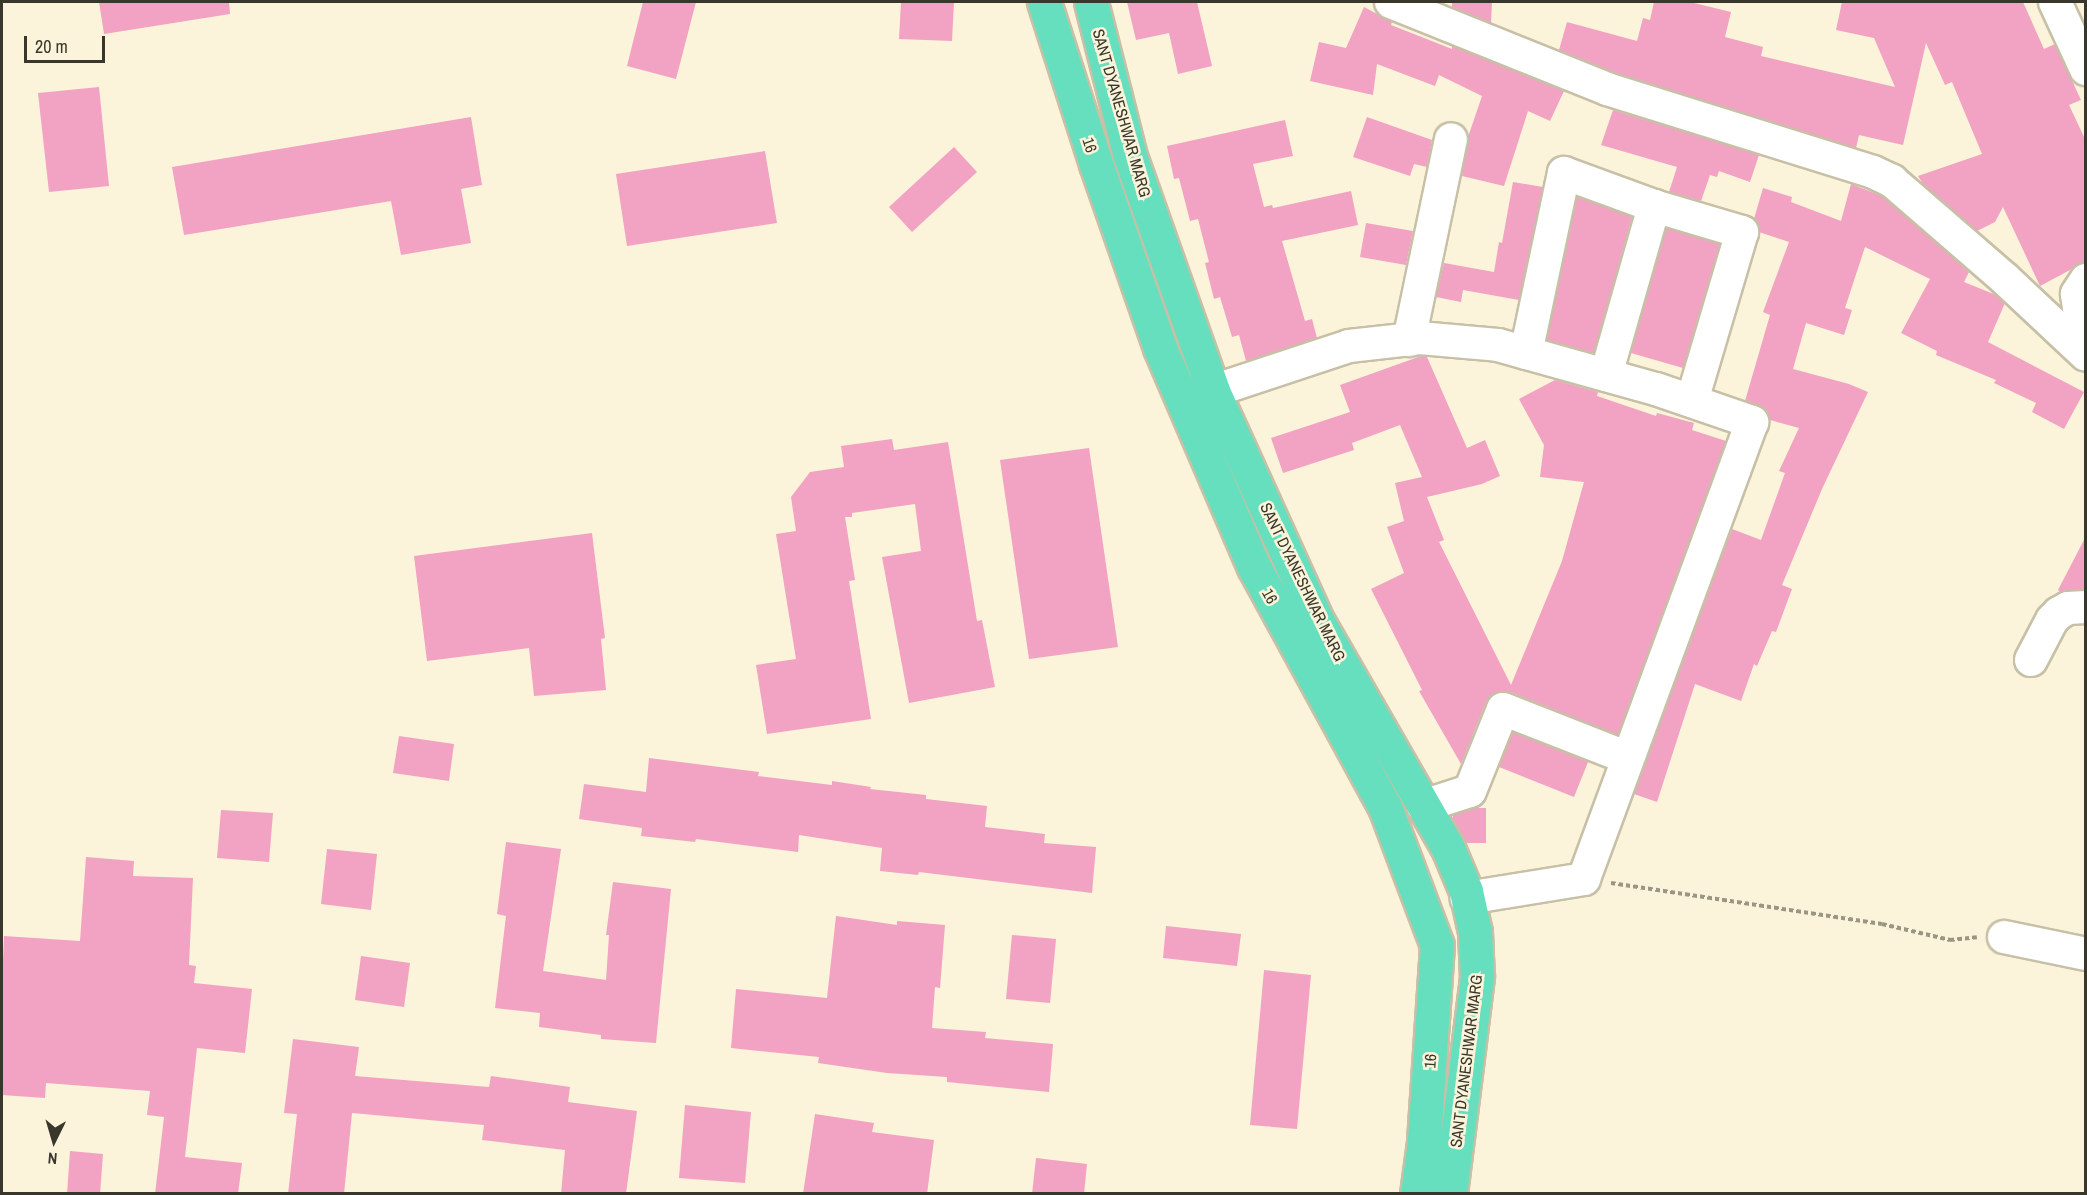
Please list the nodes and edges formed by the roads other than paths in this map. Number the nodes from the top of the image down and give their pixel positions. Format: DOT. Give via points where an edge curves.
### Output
graph roads {
  1 [pos="1044,2"];
  2 [pos="1091,2"];
  3 [pos="1391,2"];
  4 [pos="2055,2"];
  5 [pos="1442,12"];
  6 [pos="2085,69"];
  7 [pos="1451,139"];
  8 [pos="1654,206"];
  9 [pos="2085,280"];
  10 [pos="2085,324"];
  11 [pos="1409,340"];
  12 [pos="1526,353"];
  13 [pos="2085,356"];
  14 [pos="1606,375"];
  15 [pos="1213,391"];
  16 [pos="1692,401"];
  17 [pos="2085,607"];
  18 [pos="2031,660"];
  19 [pos="1629,758"];
  20 [pos="1423,806"];
  21 [pos="1467,898"];
  22 [pos="1475,932"];
  23 [pos="2004,937"];
  24 [pos="1437,945"];
  25 [pos="2085,954"];
  26 [pos="1417,1194"];
  27 [pos="1450,1194"];
  1 -- 24 [label="main road, 16" via="1160,348 1254,567 1385,807"];
  2 -- 15 [label="main road, SANT DYANESHWAR MARG" via="1130,156"];
  3 -- 5 [label="street"];
  4 -- 6 [label="street"];
  5 -- 13 [label="street" via="1607,89 1892,181 2004,278"];
  7 -- 11 [label="street"];
  8 -- 12 [label="street" via="1563,173"];
  8 -- 14 [label="street"];
  8 -- 16 [label="street" via="1742,232"];
  9 -- 10 [label="street" via="2077,294"];
  11 -- 12 [label="street" via="1498,345"];
  11 -- 15 [label="street" via="1349,346"];
  12 -- 14 [label="street"];
  14 -- 16 [label="street"];
  15 -- 20 [label="main road, SANT DYANESHWAR MARG" via="1318,622"];
  16 -- 19 [label="street" via="1752,422"];
  17 -- 18 [label="street" via="2068,608 2052,620"];
  19 -- 20 [label="street" via="1503,709 1470,791"];
  19 -- 21 [label="street" via="1584,879"];
  20 -- 21 [label="main road, SANT DYANESHWAR MARG" via="1448,848"];
  21 -- 22 [label="main road, SANT DYANESHWAR MARG"];
  22 -- 24 [label="main road"];
  22 -- 27 [label="main road, SANT DYANESHWAR MARG" via="1477,976"];
  23 -- 25 [label="street"];
  24 -- 26 [label="main road, 16"];
}
